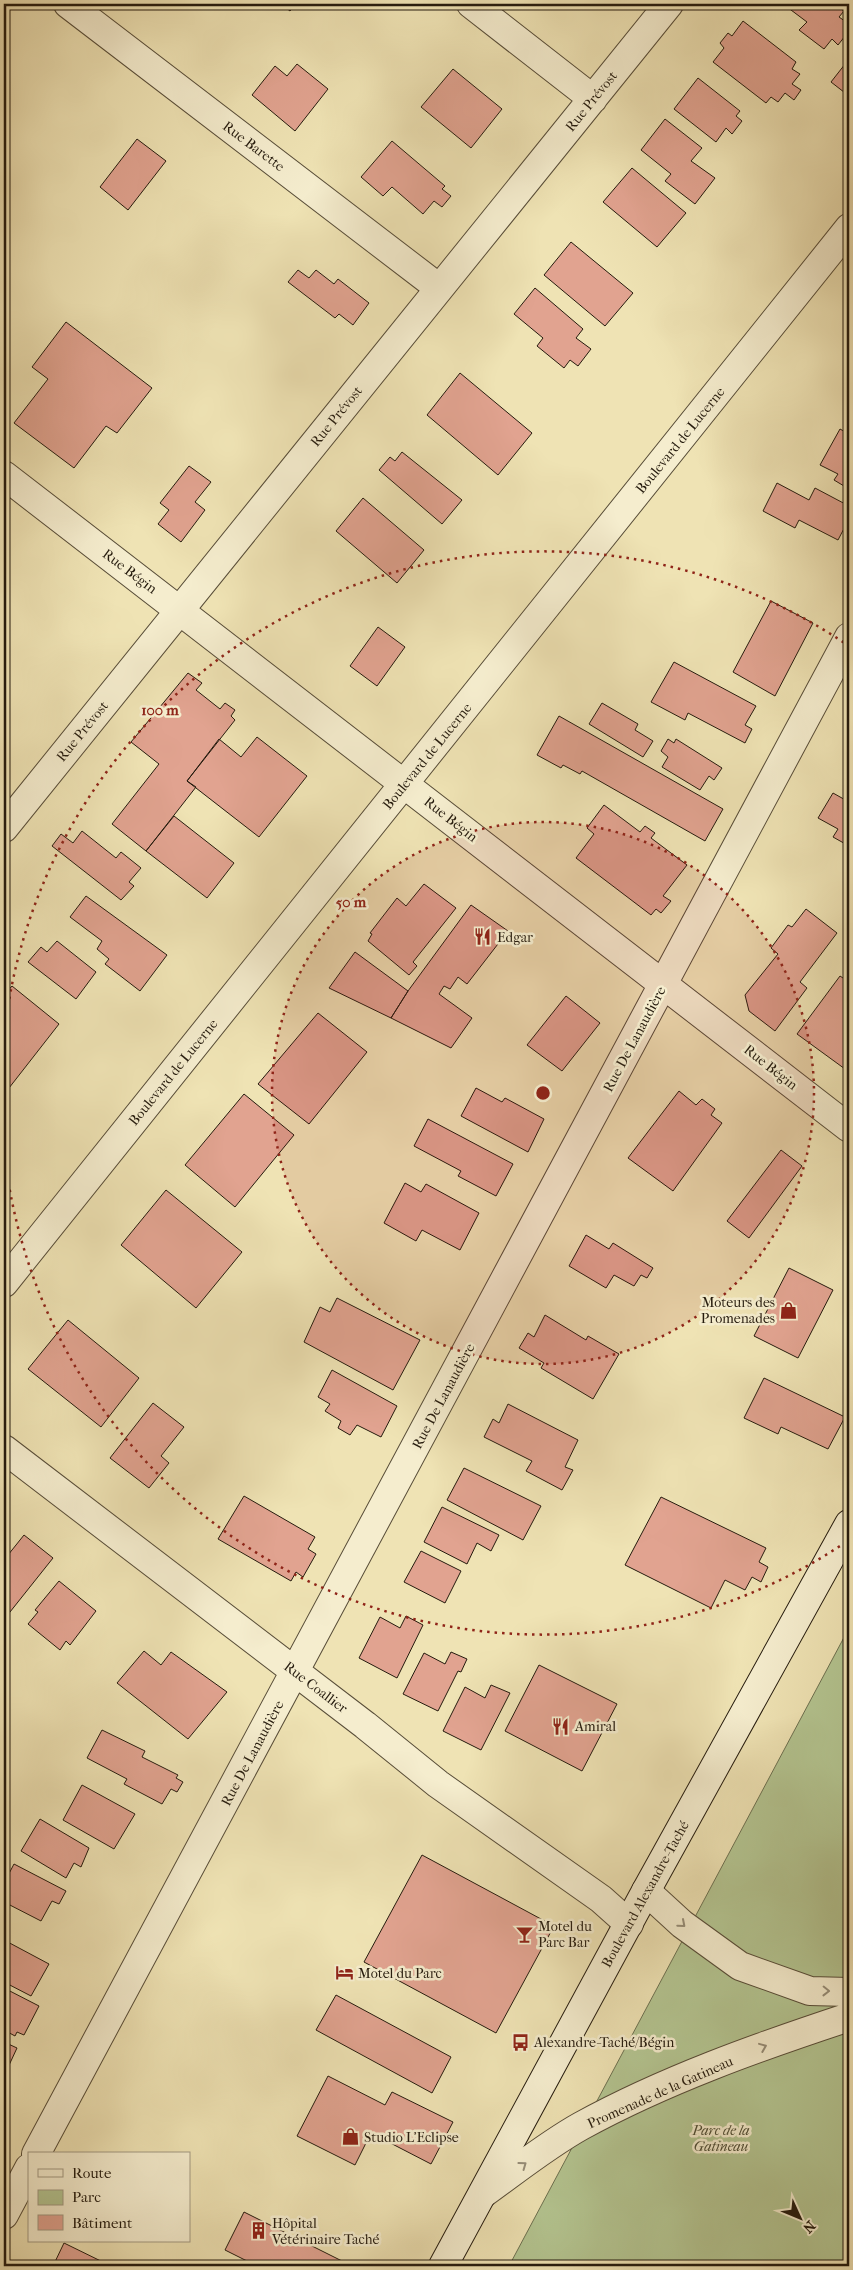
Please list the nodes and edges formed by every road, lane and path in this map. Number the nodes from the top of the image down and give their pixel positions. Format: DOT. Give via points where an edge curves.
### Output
graph roads {
  1 [pos="68,4"];
  2 [pos="471,4"];
  3 [pos="669,4"];
  4 [pos="593,99"];
  5 [pos="849,228"];
  6 [pos="439,288"];
  7 [pos="4,474"];
  8 [pos="179,609"];
  9 [pos="849,638"];
  10 [pos="404,783"];
  11 [pos="4,828"];
  12 [pos="663,984"];
  13 [pos="849,1128"];
  14 [pos="4,1283"];
  15 [pos="4,1449"];
  16 [pos="849,1524"];
  17 [pos="295,1672"];
  18 [pos="646,1891"];
  19 [pos="629,1924"];
  20 [pos="849,1992"];
  21 [pos="849,2017"];
  22 [pos="37,2152"];
  23 [pos="28,2170"];
  24 [pos="484,2193"];
  25 [pos="4,2215"];
  26 [pos="443,2266"];
  1 -- 6 [label="street, Rue Barette"];
  2 -- 4 [label="street"];
  3 -- 4 [label="street, Rue Prévost"];
  4 -- 6 [label="street, Rue Prévost"];
  5 -- 10 [label="street, Boulevard de Lucerne"];
  6 -- 8 [label="street, Rue Prévost"];
  7 -- 8 [label="street, Rue Bégin"];
  8 -- 10 [label="street, Rue Bégin"];
  8 -- 11 [label="street, Rue Prévost"];
  9 -- 12 [label="street, Rue De Lanaudière"];
  10 -- 12 [label="street, Rue Bégin"];
  10 -- 14 [label="street, Boulevard de Lucerne"];
  12 -- 13 [label="street, Rue Bégin"];
  12 -- 17 [label="street, Rue De Lanaudière"];
  15 -- 17 [label="street, Rue Coallier"];
  16 -- 18 [label="street, Boulevard Alexandre-Taché"];
  17 -- 19 [label="street, Rue Coallier" via="438,1784 601,1899"];
  17 -- 22 [label="street, Rue De Lanaudière"];
  18 -- 19 [label="street, Boulevard Alexandre-Taché"];
  18 -- 20 [label="street, one-way" via="682,1924 740,1966 810,1991"];
  19 -- 24 [label="street, Boulevard Alexandre-Taché"];
  24 -- 21 [label="street, Promenade de la Gatineau, one-way" via="568,2135 618,2108 781,2039"];
  23 -- 25 [label="street"];
  24 -- 26 [label="street, Boulevard Alexandre-Taché"];
}
